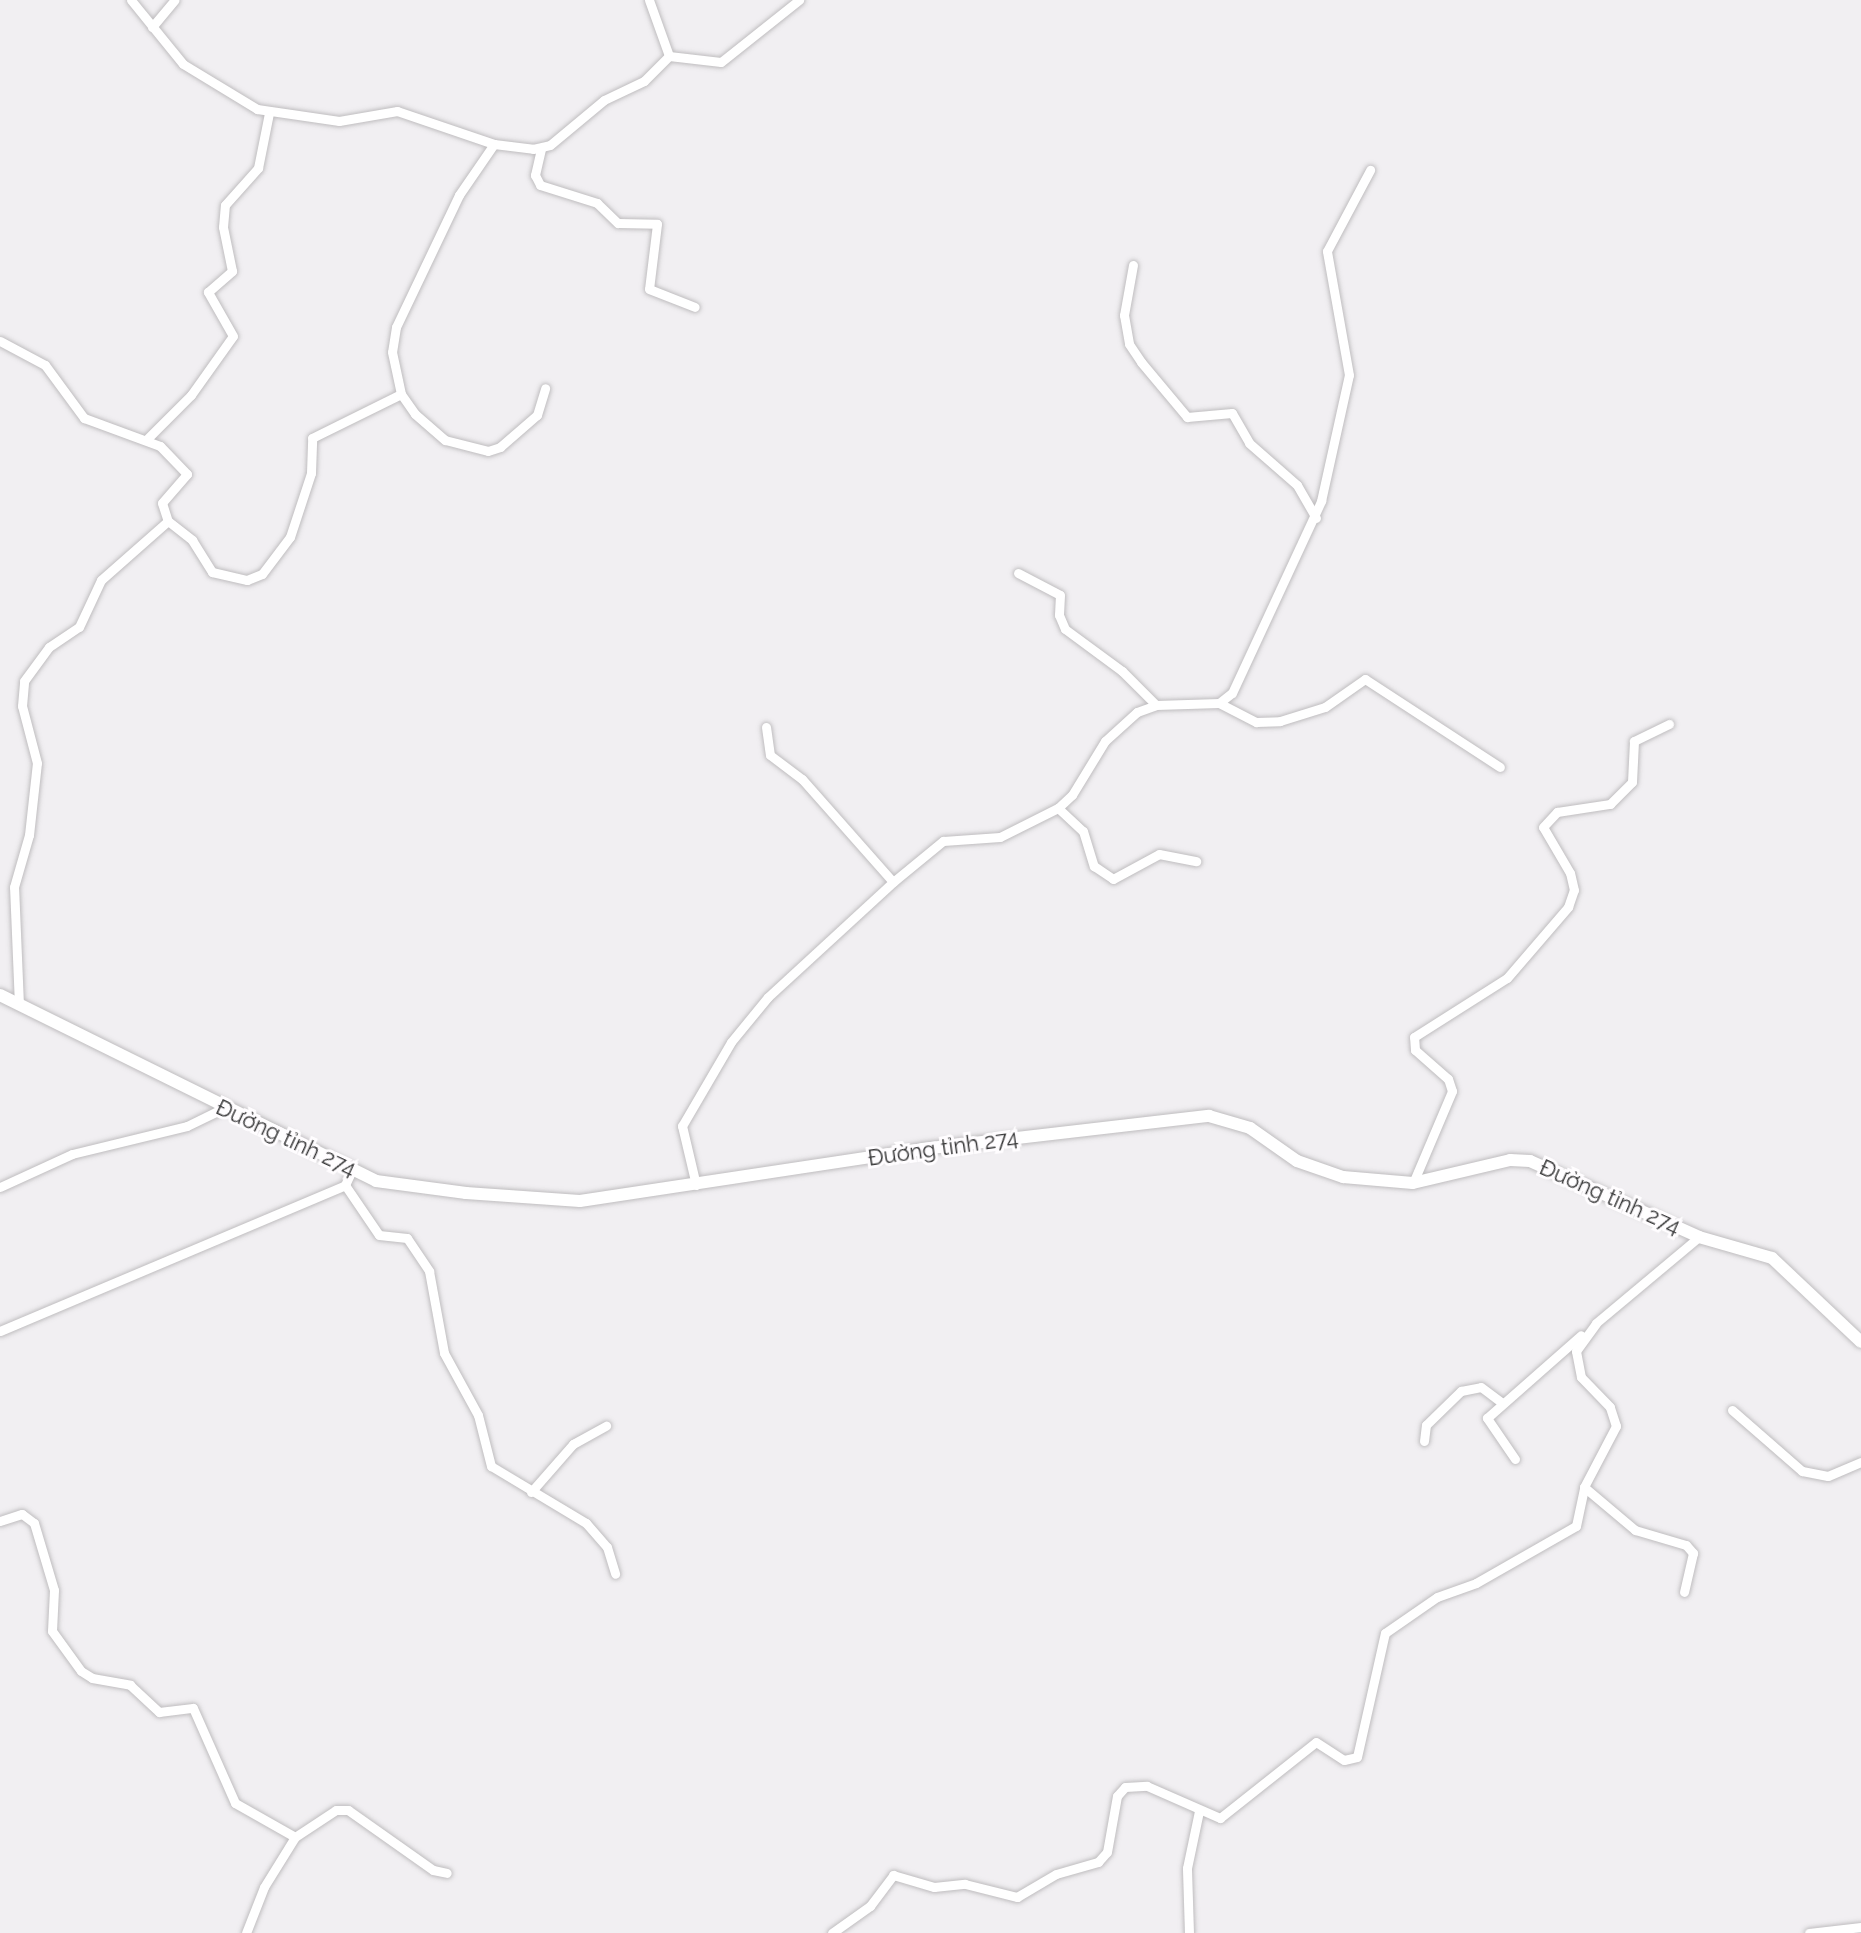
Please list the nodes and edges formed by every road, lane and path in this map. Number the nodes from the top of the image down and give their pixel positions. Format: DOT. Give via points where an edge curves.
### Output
graph roads {
  1 [pos="131,0"];
  2 [pos="175,0"];
  3 [pos="649,0"];
  4 [pos="799,0"];
  5 [pos="152,27"];
  6 [pos="669,56"];
  7 [pos="269,113"];
  8 [pos="494,144"];
  9 [pos="541,149"];
  10 [pos="1370,170"];
  11 [pos="1133,265"];
  12 [pos="695,307"];
  13 [pos="0,341"];
  14 [pos="545,388"];
  15 [pos="401,394"];
  16 [pos="148,438"];
  17 [pos="1316,518"];
  18 [pos="168,521"];
  19 [pos="1018,573"];
  20 [pos="1219,703"];
  21 [pos="1156,705"];
  22 [pos="1669,724"];
  23 [pos="766,727"];
  24 [pos="1500,767"];
  25 [pos="1058,808"];
  26 [pos="1196,861"];
  27 [pos="893,882"];
  28 [pos="0,995"];
  29 [pos="19,1005"];
  30 [pos="222,1109"];
  31 [pos="352,1170"];
  32 [pos="1413,1183"];
  33 [pos="345,1185"];
  34 [pos="696,1185"];
  35 [pos="0,1187"];
  36 [pos="1699,1237"];
  37 [pos="1596,1323"];
  38 [pos="0,1331"];
  39 [pos="1861,1342"];
  40 [pos="1502,1403"];
  41 [pos="1732,1410"];
  42 [pos="606,1426"];
  43 [pos="1424,1441"];
  44 [pos="1515,1459"];
  45 [pos="1861,1462"];
  46 [pos="1584,1487"];
  47 [pos="531,1492"];
  48 [pos="0,1521"];
  49 [pos="615,1574"];
  50 [pos="1684,1592"];
  51 [pos="1199,1811"];
  52 [pos="295,1837"];
  53 [pos="447,1873"];
  54 [pos="1861,1927"];
  55 [pos="246,1933"];
  56 [pos="832,1933"];
  57 [pos="1189,1933"];
  58 [pos="1809,1933"];
  1 -- 5 [label="street"];
  2 -- 5 [label="street"];
  3 -- 6 [label="street"];
  4 -- 6 [label="street" via="721,62"];
  5 -- 7 [label="street" via="201,79"];
  6 -- 9 [label="street" via="650,76 604,100"];
  7 -- 8 [label="street" via="339,121 397,111"];
  7 -- 16 [label="street" via="258,168 225,205 223,227 232,271 208,292 233,336 191,395"];
  8 -- 9 [label="street"];
  8 -- 15 [label="street" via="459,195 396,327 392,352"];
  9 -- 12 [label="street" via="535,175 540,185 597,203 618,223 657,224 649,289"];
  10 -- 17 [label="street" via="1327,251 1349,375"];
  11 -- 17 [label="street" via="1124,315 1129,344 1141,362 1187,417 1232,413 1249,443 1297,485"];
  13 -- 16 [label="street" via="45,365 84,418"];
  14 -- 15 [label="street" via="537,415 488,451 439,436"];
  15 -- 18 [label="street" via="312,438 311,473 293,530 255,579 212,572 192,540"];
  16 -- 18 [label="street" via="187,474 162,503"];
  17 -- 20 [label="street" via="1232,693"];
  18 -- 29 [label="street" via="101,580 79,627 49,647 24,681 22,706 37,763 29,835 14,887"];
  19 -- 21 [label="street" via="1060,595 1065,629 1122,671"];
  20 -- 21 [label="street"];
  20 -- 24 [label="street" via="1256,722 1280,721 1325,707 1365,679"];
  21 -- 25 [label="street" via="1120,723"];
  22 -- 32 [label="street" via="1634,741 1632,782 1610,804 1557,812 1543,827 1570,873 1574,890 1568,907 1507,978 1414,1037 1415,1050 1448,1079 1452,1091"];
  23 -- 27 [label="street" via="770,755 802,779 835,822 879,860"];
  25 -- 26 [label="street" via="1083,831 1094,866 1113,879 1159,854"];
  25 -- 27 [label="street" via="1000,837 943,841"];
  27 -- 34 [label="street" via="768,997 731,1042 682,1126"];
  28 -- 29 [label="main road, Đường tỉnh 274"];
  29 -- 30 [label="main road, Đường tỉnh 274"];
  30 -- 31 [label="main road, Đường tỉnh 274"];
  30 -- 35 [label="street" via="174,1130 72,1154"];
  31 -- 33 [label="street"];
  31 -- 34 [label="main road, Đường tỉnh 274" via="394,1185 565,1202"];
  32 -- 34 [label="main road, Đường tỉnh 274" via="1320,1172 1250,1128 1209,1116 922,1149"];
  32 -- 36 [label="main road, Đường tỉnh 274" via="1510,1160 1530,1161"];
  33 -- 38 [label="street"];
  33 -- 47 [label="street" via="379,1235 407,1238 418,1252 434,1281 444,1353 478,1415 486,1457 497,1471"];
  36 -- 37 [label="street"];
  36 -- 39 [label="main road, Đường tỉnh 274" via="1772,1258"];
  37 -- 40 [label="street"];
  37 -- 46 [label="street" via="1576,1351 1576,1365 1610,1407 1616,1426"];
  40 -- 43 [label="street" via="1481,1387 1461,1391 1426,1425"];
  40 -- 44 [label="street" via="1487,1424"];
  41 -- 45 [label="street" via="1802,1471 1828,1476"];
  42 -- 47 [label="street" via="573,1444"];
  46 -- 50 [label="street" via="1635,1530 1686,1545 1693,1553"];
  46 -- 51 [label="street" via="1580,1518 1569,1532 1476,1583 1437,1597 1385,1633 1357,1757 1344,1760 1316,1742 1269,1776 1229,1815"];
  47 -- 49 [label="street" via="586,1523 607,1547"];
  48 -- 52 [label="street" via="22,1514 34,1523 54,1590 52,1631 81,1671 130,1685 159,1712 193,1708 235,1803"];
  51 -- 56 [label="street" via="1147,1786 1125,1787 1117,1796 1107,1852 1098,1862 1062,1871 1017,1897 965,1884 934,1887 893,1875 870,1906"];
  51 -- 57 [label="street" via="1187,1868"];
  52 -- 53 [label="street" via="336,1810 348,1810 433,1870"];
  52 -- 55 [label="street" via="264,1887"];
  54 -- 58 [label="street"];
}
